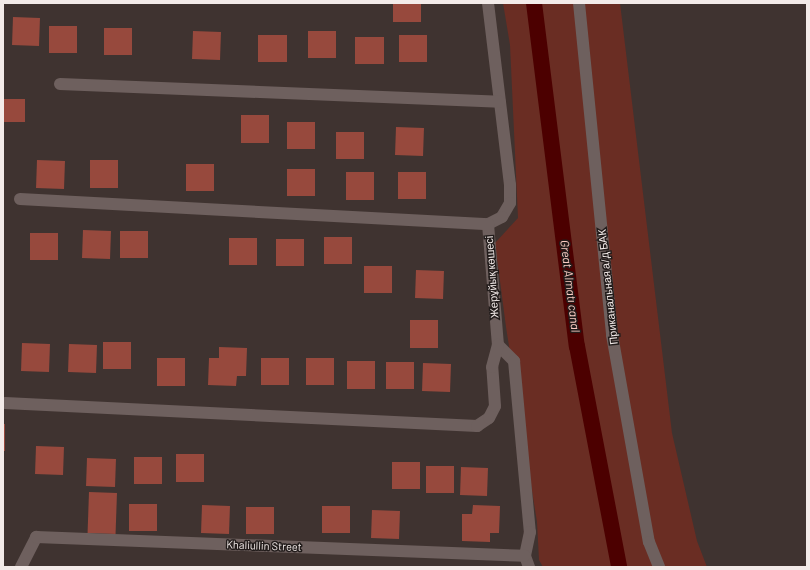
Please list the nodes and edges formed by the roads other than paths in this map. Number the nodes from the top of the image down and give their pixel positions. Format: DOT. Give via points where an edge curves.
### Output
graph roads {
  1 [pos="488,3"];
  2 [pos="579,3"];
  3 [pos="60,84"];
  4 [pos="500,102"];
  5 [pos="20,199"];
  6 [pos="488,224"];
  7 [pos="498,345"];
  8 [pos="5,403"];
  9 [pos="527,561"];
  10 [pos="21,567"];
  11 [pos="659,567"];
  1 -- 4 [label="street, Жерұйық көшесі"];
  2 -- 11 [label="street, Приканальная а/д БАК" via="612,335 649,542"];
  3 -- 4 [label="street"];
  4 -- 6 [label="street, Жерұйық көшесі" via="510,203 502,218"];
  5 -- 6 [label="street"];
  6 -- 7 [label="street, Жерұйық көшесі"];
  7 -- 8 [label="street, Жерұйық көшесі" via="492,367 495,406 489,418 477,426"];
  7 -- 9 [label="street" via="514,361 530,532"];
  9 -- 10 [label="street, Khaliullin Street" via="36,538"];
}
